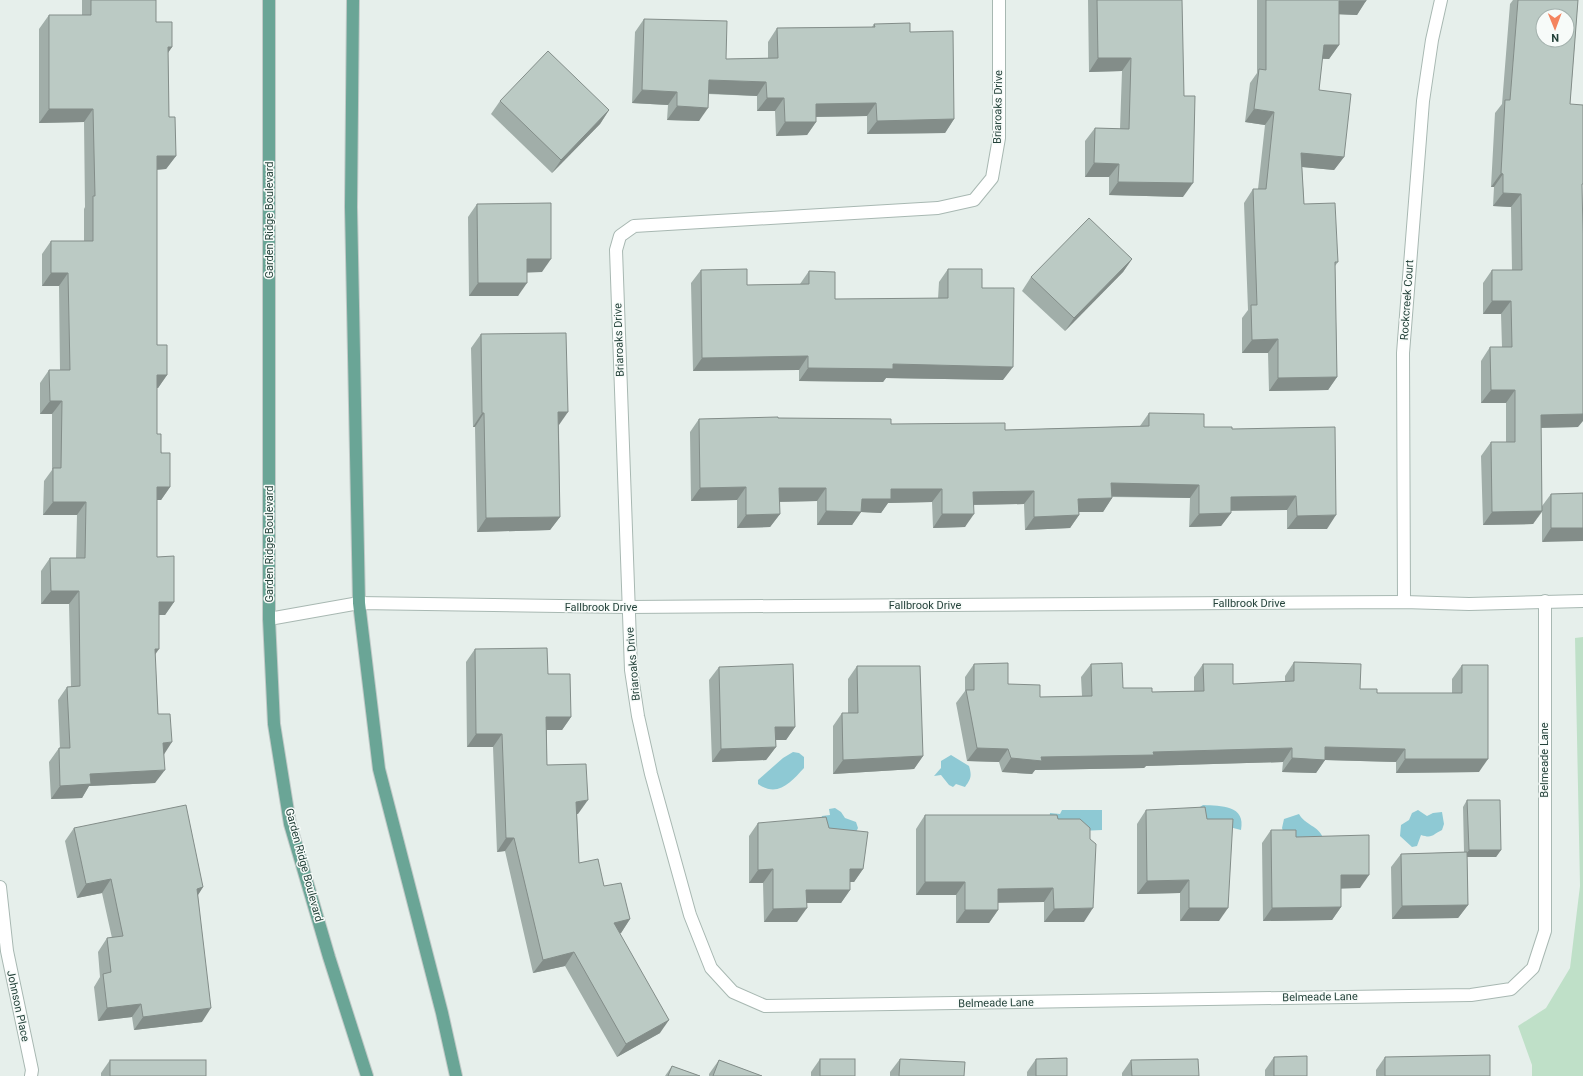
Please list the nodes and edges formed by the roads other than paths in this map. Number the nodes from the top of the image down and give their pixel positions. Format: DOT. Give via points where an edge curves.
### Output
graph roads {
  1 [pos="269,0"];
  2 [pos="353,0"];
  3 [pos="999,0"];
  4 [pos="1440,0"];
  5 [pos="1545,601"];
  6 [pos="1583,601"];
  7 [pos="1404,602"];
  8 [pos="359,603"];
  9 [pos="628,607"];
  10 [pos="269,619"];
  11 [pos="0,887"];
  12 [pos="733,992"];
  13 [pos="31,1076"];
  14 [pos="367,1076"];
  15 [pos="456,1076"];
  1 -- 10 [label="main road, Garden Ridge Boulevard"];
  2 -- 8 [label="main road" via="351,207"];
  3 -- 9 [label="street, Briaroaks Drive" via="999,138 992,178 974,200 938,208 634,226 620,236 616,250"];
  4 -- 7 [label="street, Rockcreek Court" via="1423,101 1403,353"];
  5 -- 6 [label="street, Fallbrook Drive"];
  5 -- 7 [label="street, Fallbrook Drive" via="1469,604"];
  5 -- 12 [label="street, Belmeade Lane" via="1545,931 1533,968 1511,989 1471,995 765,1006"];
  7 -- 9 [label="street, Fallbrook Drive"];
  8 -- 9 [label="street, Fallbrook Drive"];
  8 -- 10 [label="street, Fallbrook Drive"];
  8 -- 15 [label="main road" via="379,769"];
  9 -- 12 [label="street, Briaroaks Drive" via="631,670 638,716 653,781 690,915 711,968"];
  10 -- 14 [label="main road, Garden Ridge Boulevard" via="274,724 290,824"];
  11 -- 13 [label="street, Johnson Place" via="7,951 32,1070"];
}
